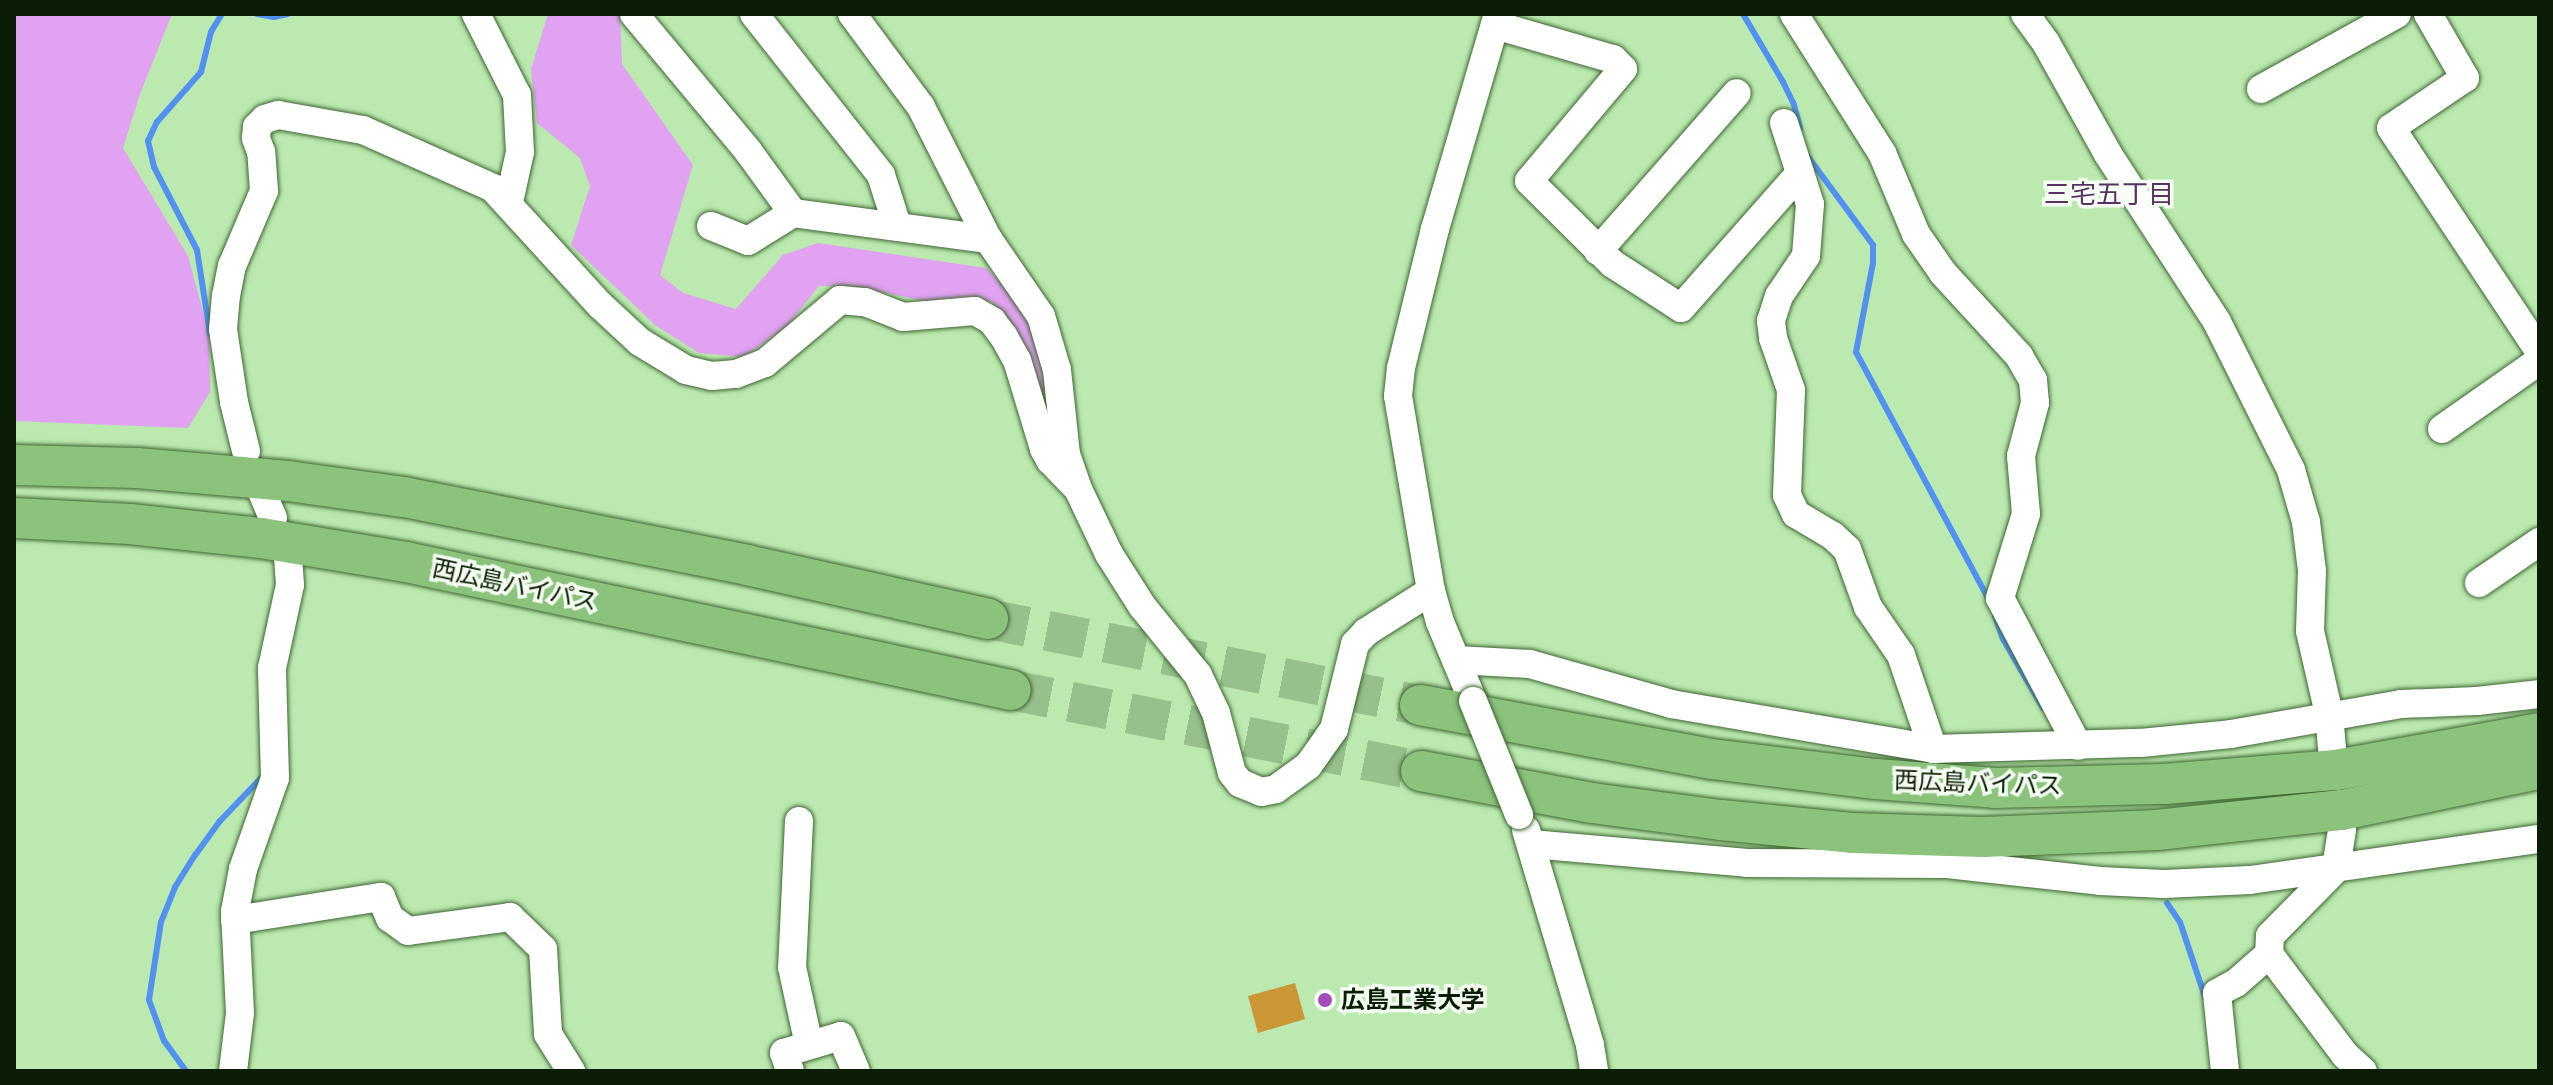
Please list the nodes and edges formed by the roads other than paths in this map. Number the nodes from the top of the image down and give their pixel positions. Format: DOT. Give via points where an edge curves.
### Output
graph roads {
  1 [pos="476,14"];
  2 [pos="634,14"];
  3 [pos="754,14"];
  4 [pos="852,14"];
  5 [pos="1794,14"];
  6 [pos="2025,14"];
  7 [pos="2397,14"];
  8 [pos="2428,14"];
  9 [pos="1496,20"];
  10 [pos="2261,89"];
  11 [pos="1737,93"];
  12 [pos="1784,123"];
  13 [pos="1800,173"];
  14 [pos="509,202"];
  15 [pos="793,213"];
  16 [pos="897,225"];
  17 [pos="711,226"];
  18 [pos="988,239"];
  19 [pos="1598,251"];
  20 [pos="2539,351"];
  21 [pos="2539,361"];
  22 [pos="2442,429"];
  23 [pos="246,451"];
  24 [pos="14,465"];
  25 [pos="1078,489"];
  26 [pos="262,492"];
  27 [pos="14,518"];
  28 [pos="273,518"];
  29 [pos="2539,542"];
  30 [pos="288,557"];
  31 [pos="2479,583"];
  32 [pos="1431,591"];
  33 [pos="988,619"];
  34 [pos="1456,660"];
  35 [pos="1011,690"];
  36 [pos="2539,694"];
  37 [pos="1420,705"];
  38 [pos="2329,714"];
  39 [pos="2539,733"];
  40 [pos="2078,746"];
  41 [pos="2332,748"];
  42 [pos="1933,749"];
  43 [pos="2539,769"];
  44 [pos="1421,771"];
  45 [pos="799,821"];
  46 [pos="2342,830"];
  47 [pos="2539,839"];
  48 [pos="1531,844"];
  49 [pos="2336,869"];
  50 [pos="235,920"];
  51 [pos="2269,954"];
  52 [pos="809,1045"];
  53 [pos="233,1071"];
  54 [pos="571,1071"];
  55 [pos="790,1071"];
  56 [pos="856,1071"];
  57 [pos="1594,1071"];
  58 [pos="2225,1071"];
  59 [pos="2363,1071"];
  1 -- 14 [label="street" via="517,95 520,152"];
  2 -- 15 [label="street"];
  3 -- 16 [label="street" via="881,175"];
  4 -- 18 [label="street" via="921,107"];
  5 -- 40 [label="street" via="1882,153 1916,234 1943,273 2019,356 2033,380 2035,403 2021,456 2026,514 2000,598"];
  6 -- 38 [label="street" via="2217,322 2291,470 2306,522 2312,571 2310,631"];
  7 -- 10 [label="street"];
  8 -- 20 [label="street" via="2465,78 2391,128"];
  9 -- 19 [label="street" via="1613,59 1623,69 1529,181"];
  9 -- 32 [label="street" via="1401,368 1398,396"];
  11 -- 19 [label="street"];
  12 -- 13 [label="street"];
  13 -- 19 [label="street" via="1681,308"];
  13 -- 42 [label="street" via="1810,204 1806,256 1779,296 1771,321 1791,390 1787,495 1796,514 1847,549 1868,607 1901,655"];
  14 -- 23 [label="street" via="493,188 363,130 278,115 265,119 256,138 264,177 262,204 232,266 223,329"];
  14 -- 25 [label="street" via="600,305 651,350 686,370 736,374 765,363 840,300 865,302 903,317 975,311 1004,337 1017,360 1044,449"];
  15 -- 16 [label="street"];
  15 -- 17 [label="street" via="748,241"];
  16 -- 18 [label="street"];
  18 -- 25 [label="street" via="1031,297 1051,342 1066,454"];
  21 -- 22 [label="street"];
  24 -- 33 [label="highway" via="137,468 404,497"];
  25 -- 32 [label="street" via="1134,593 1198,675 1216,713 1232,773 1261,792 1289,782 1328,739 1355,644"];
  26 -- 28 [label="street"];
  27 -- 35 [label="highway, 西広島バイパス" via="218,533 406,562"];
  29 -- 31 [label="street"];
  30 -- 50 [label="street" via="290,585 272,668 275,776 243,869"];
  32 -- 34 [label="street"];
  34 -- 42 [label="street" via="1530,664 1671,704"];
  34 -- 48 [label="street, bridge"];
  36 -- 38 [label="street"];
  37 -- 39 [label="highway, 西広島バイパス" via="1712,759 1995,788 2164,784 2336,770"];
  38 -- 40 [label="street" via="2231,734"];
  38 -- 41 [label="street"];
  40 -- 42 [label="street"];
  43 -- 44 [label="highway, 西広島バイパス" via="2342,810 2157,830 1983,837 1854,833 1721,820 1592,803"];
  45 -- 52 [label="street" via="792,967"];
  46 -- 49 [label="street"];
  47 -- 49 [label="street"];
  48 -- 49 [label="street" via="1747,863 1947,864 2151,883 2250,880"];
  48 -- 57 [label="street"];
  49 -- 51 [label="street" via="2270,936"];
  50 -- 53 [label="street" via="240,1013"];
  50 -- 54 [label="street" via="381,897 390,918 408,931 510,917 543,949 548,1034"];
  51 -- 58 [label="street" via="2217,993"];
  51 -- 59 [label="street" via="2345,1055"];
  52 -- 55 [label="street" via="784,1053"];
  52 -- 56 [label="street" via="841,1036"];
}
